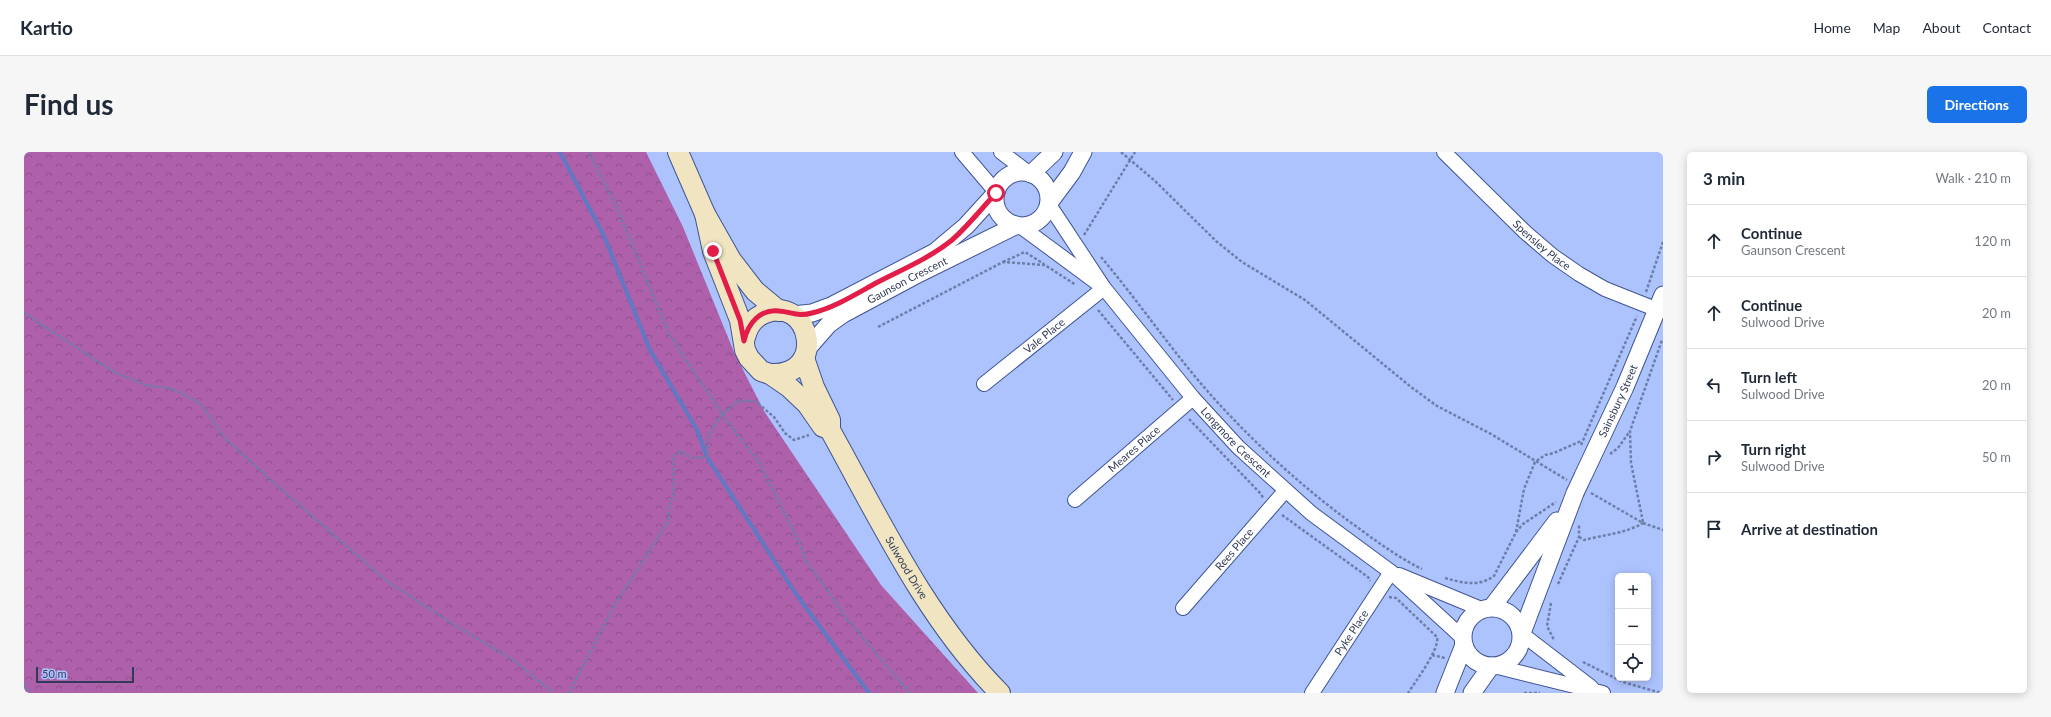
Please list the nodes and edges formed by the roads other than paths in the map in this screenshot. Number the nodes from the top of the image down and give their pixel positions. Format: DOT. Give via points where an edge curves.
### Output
graph roads {
  1 [pos="678,152"];
  2 [pos="962,152"];
  3 [pos="1001,152"];
  4 [pos="1054,152"];
  5 [pos="1083,152"];
  6 [pos="1444,152"];
  7 [pos="1030,174"];
  8 [pos="996,192"];
  9 [pos="1048,203"];
  10 [pos="705,214"];
  11 [pos="1019,226"];
  12 [pos="1104,288"];
  13 [pos="1660,303"];
  14 [pos="785,313"];
  15 [pos="744,341"];
  16 [pos="806,354"];
  17 [pos="770,374"];
  18 [pos="984,384"];
  19 [pos="1193,398"];
  20 [pos="826,428"];
  21 [pos="1285,491"];
  22 [pos="1567,499"];
  23 [pos="1075,500"];
  24 [pos="1391,572"];
  25 [pos="1183,608"];
  26 [pos="1487,608"];
  27 [pos="1522,633"];
  28 [pos="1463,641"];
  29 [pos="1492,666"];
  30 [pos="1598,692"];
  31 [pos="1000,693"];
  32 [pos="1312,693"];
  33 [pos="1445,693"];
  34 [pos="1472,693"];
  1 -- 10 [label="main road, Sulwood Drive"];
  2 -- 8 [label="street"];
  3 -- 7 [label="street"];
  4 -- 7 [label="street"];
  5 -- 9 [label="street" via="1072,172"];
  6 -- 13 [label="street, Spensley Place" via="1509,216 1553,256 1578,274 1641,304"];
  7 -- 8 [label="street" via="1009,176"];
  7 -- 9 [label="street" via="1045,185"];
  8 -- 11 [label="street" via="1000,214 1010,223"];
  8 -- 14 [label="street, Gaunson Crescent" via="966,226 935,252 831,306 812,313"];
  9 -- 11 [label="street" via="1047,210 1039,220 1027,226"];
  9 -- 12 [label="street, Longmore Crescent"];
  10 -- 14 [label="main road, Sulwood Drive" via="741,274 755,291"];
  10 -- 15 [label="main road, Sulwood Drive" via="713,251 740,320"];
  11 -- 12 [label="street, Longmore Crescent"];
  11 -- 16 [label="street, Gaunson Crescent" via="914,276 843,314 830,324"];
  12 -- 18 [label="street, Vale Place"];
  12 -- 19 [label="street, Longmore Crescent"];
  13 -- 22 [label="street, Sainsbury Street, bridge" via="1625,387 1583,476"];
  14 -- 15 [label="main road" via="768,311 759,315 751,322"];
  14 -- 16 [label="main road, Sulwood Drive" via="800,321 805,330 808,339"];
  15 -- 17 [label="main road, Sulwood Drive" via="751,362"];
  16 -- 17 [label="main road" via="799,364 786,373"];
  16 -- 20 [label="main road, Sulwood Drive" via="814,387 830,420"];
  17 -- 20 [label="main road, Sulwood Drive" via="807,404"];
  19 -- 21 [label="street, Longmore Crescent"];
  19 -- 23 [label="street, Meares Place"];
  20 -- 31 [label="main road, Sulwood Drive" via="940,621"];
  21 -- 24 [label="street, Longmore Crescent"];
  21 -- 25 [label="street, Rees Place"];
  22 -- 26 [label="street, Sainsbury Street"];
  22 -- 27 [label="street, Sainsbury Street"];
  24 -- 26 [label="street, Longmore Crescent"];
  24 -- 28 [label="street, Longmore Crescent"];
  24 -- 32 [label="street, Pyke Place"];
  26 -- 27 [label="street" via="1508,612 1517,621"];
  26 -- 28 [label="street" via="1467,621"];
  27 -- 29 [label="street" via="1521,643 1511,659"];
  27 -- 30 [label="street"];
  28 -- 29 [label="street" via="1474,660"];
  28 -- 33 [label="street"];
  29 -- 30 [label="street"];
  29 -- 34 [label="street"];
}
